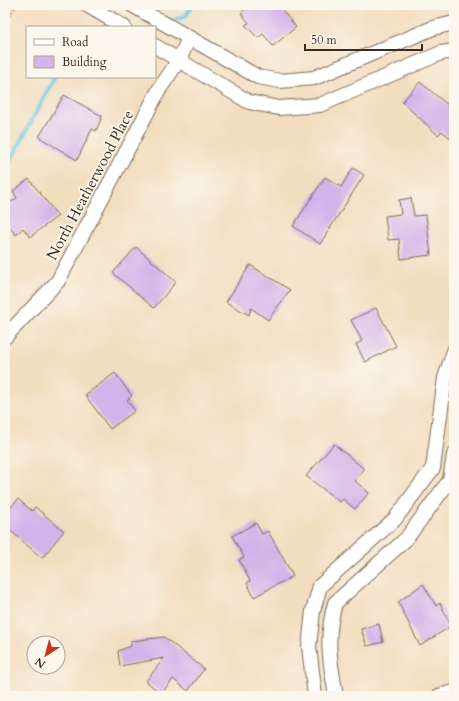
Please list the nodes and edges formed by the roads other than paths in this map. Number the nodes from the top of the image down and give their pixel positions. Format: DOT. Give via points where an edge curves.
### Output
graph roads {
  1 [pos="87,5"];
  2 [pos="132,5"];
  3 [pos="454,23"];
  4 [pos="122,26"];
  5 [pos="189,38"];
  6 [pos="156,47"];
  7 [pos="454,51"];
  8 [pos="178,60"];
  9 [pos="5,337"];
  10 [pos="454,351"];
  11 [pos="454,455"];
  12 [pos="454,692"];
  13 [pos="315,696"];
  14 [pos="336,696"];
  15 [pos="439,696"];
  1 -- 4 [label="street"];
  2 -- 5 [label="street"];
  3 -- 5 [label="street" via="433,28 314,78 280,81 258,77"];
  5 -- 8 [label="street, North Heatherwood Place"];
  6 -- 8 [label="street"];
  7 -- 8 [label="street" via="441,53 320,105 279,108 249,102"];
  8 -- 9 [label="street, North Heatherwood Place" via="160,88 58,282"];
  10 -- 13 [label="street" via="445,378 433,468 395,519 320,586 313,611 309,648"];
  11 -- 14 [label="street" via="450,480 406,539 335,603 328,648"];
  12 -- 15 [label="street"];
}
